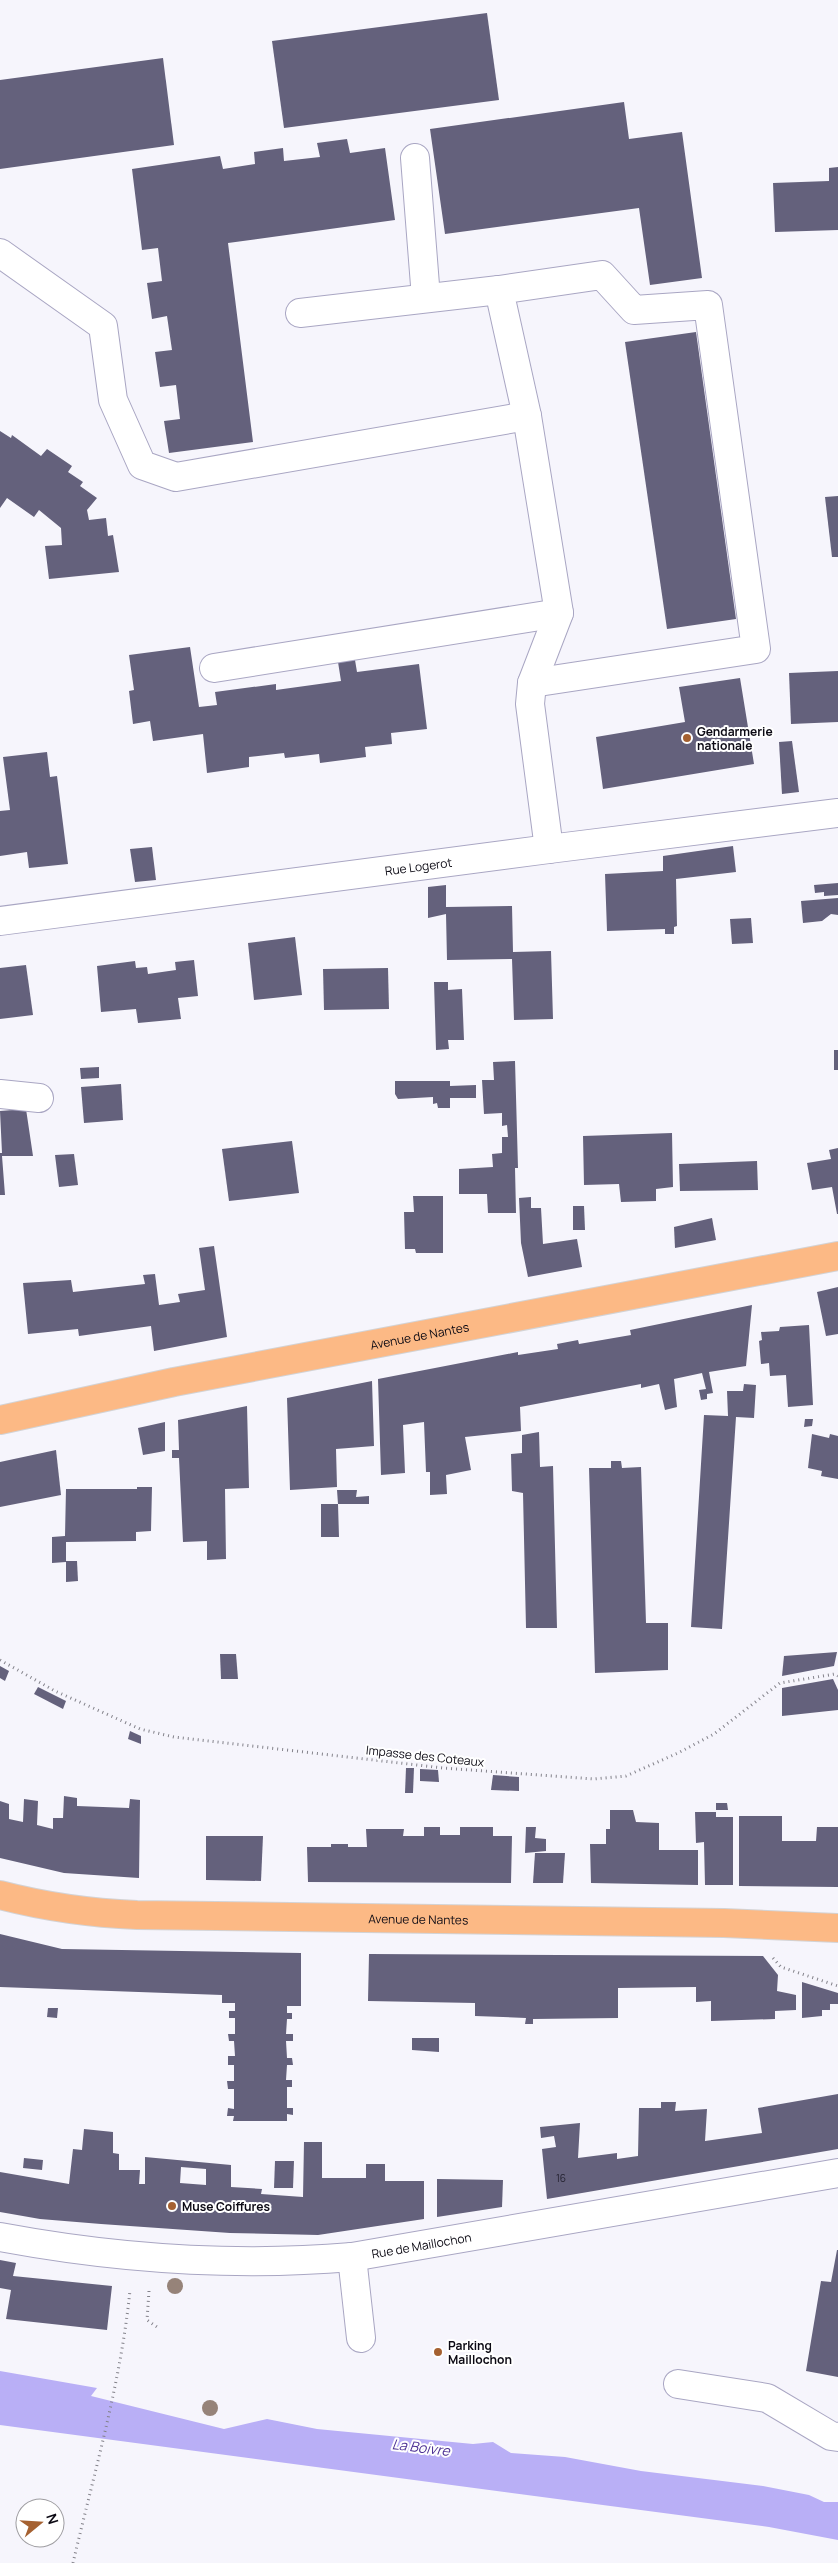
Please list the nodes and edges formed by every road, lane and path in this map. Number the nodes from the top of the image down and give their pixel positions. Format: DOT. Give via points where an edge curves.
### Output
graph roads {
  1 [pos="415,158"];
  2 [pos="0,253"];
  3 [pos="498,290"];
  4 [pos="426,298"];
  5 [pos="300,313"];
  6 [pos="526,416"];
  7 [pos="559,613"];
  8 [pos="214,668"];
  9 [pos="532,683"];
  10 [pos="838,814"];
  11 [pos="549,848"];
  12 [pos="0,921"];
  13 [pos="0,1094"];
  14 [pos="39,1098"];
  15 [pos="838,1256"];
  16 [pos="0,1420"];
  17 [pos="0,1660"];
  18 [pos="838,1676"];
  19 [pos="0,1895"];
  20 [pos="838,1928"];
  21 [pos="781,1967"];
  22 [pos="838,1986"];
  23 [pos="838,2173"];
  24 [pos="0,2237"];
  25 [pos="352,2257"];
  26 [pos="130,2288"];
  27 [pos="127,2325"];
  28 [pos="157,2327"];
  29 [pos="361,2338"];
  30 [pos="678,2384"];
  31 [pos="838,2437"];
  32 [pos="73,2563"];
  1 -- 4 [label="street"];
  2 -- 6 [label="street" via="103,326 113,400 142,465 176,477"];
  3 -- 4 [label="street"];
  3 -- 6 [label="street"];
  3 -- 9 [label="street" via="602,276 634,310 708,305 756,649"];
  4 -- 5 [label="street"];
  6 -- 7 [label="street"];
  7 -- 8 [label="street"];
  7 -- 9 [label="street"];
  9 -- 11 [label="street" via="532,729"];
  10 -- 11 [label="street, Rue Logerot"];
  11 -- 12 [label="street, Rue Logerot"];
  13 -- 14 [label="street"];
  15 -- 16 [label="main road, Avenue de Nantes" via="174,1382"];
  17 -- 18 [label="path, Impasse des Coteaux" via="56,1691 140,1730 174,1737 443,1768 594,1779 626,1776 678,1753 714,1734 780,1683"];
  19 -- 20 [label="main road, Avenue de Nantes" via="87,1913 137,1915 768,1923"];
  21 -- 22 [label="path"];
  23 -- 25 [label="street, Rue de Maillochon"];
  24 -- 25 [label="street, Rue de Maillochon" via="104,2253 184,2260 283,2262"];
  25 -- 29 [label="street"];
  26 -- 28 [label="path" via="150,2290 147,2320"];
  27 -- 32 [label="path"];
  30 -- 31 [label="street" via="767,2398 830,2436"];
}
